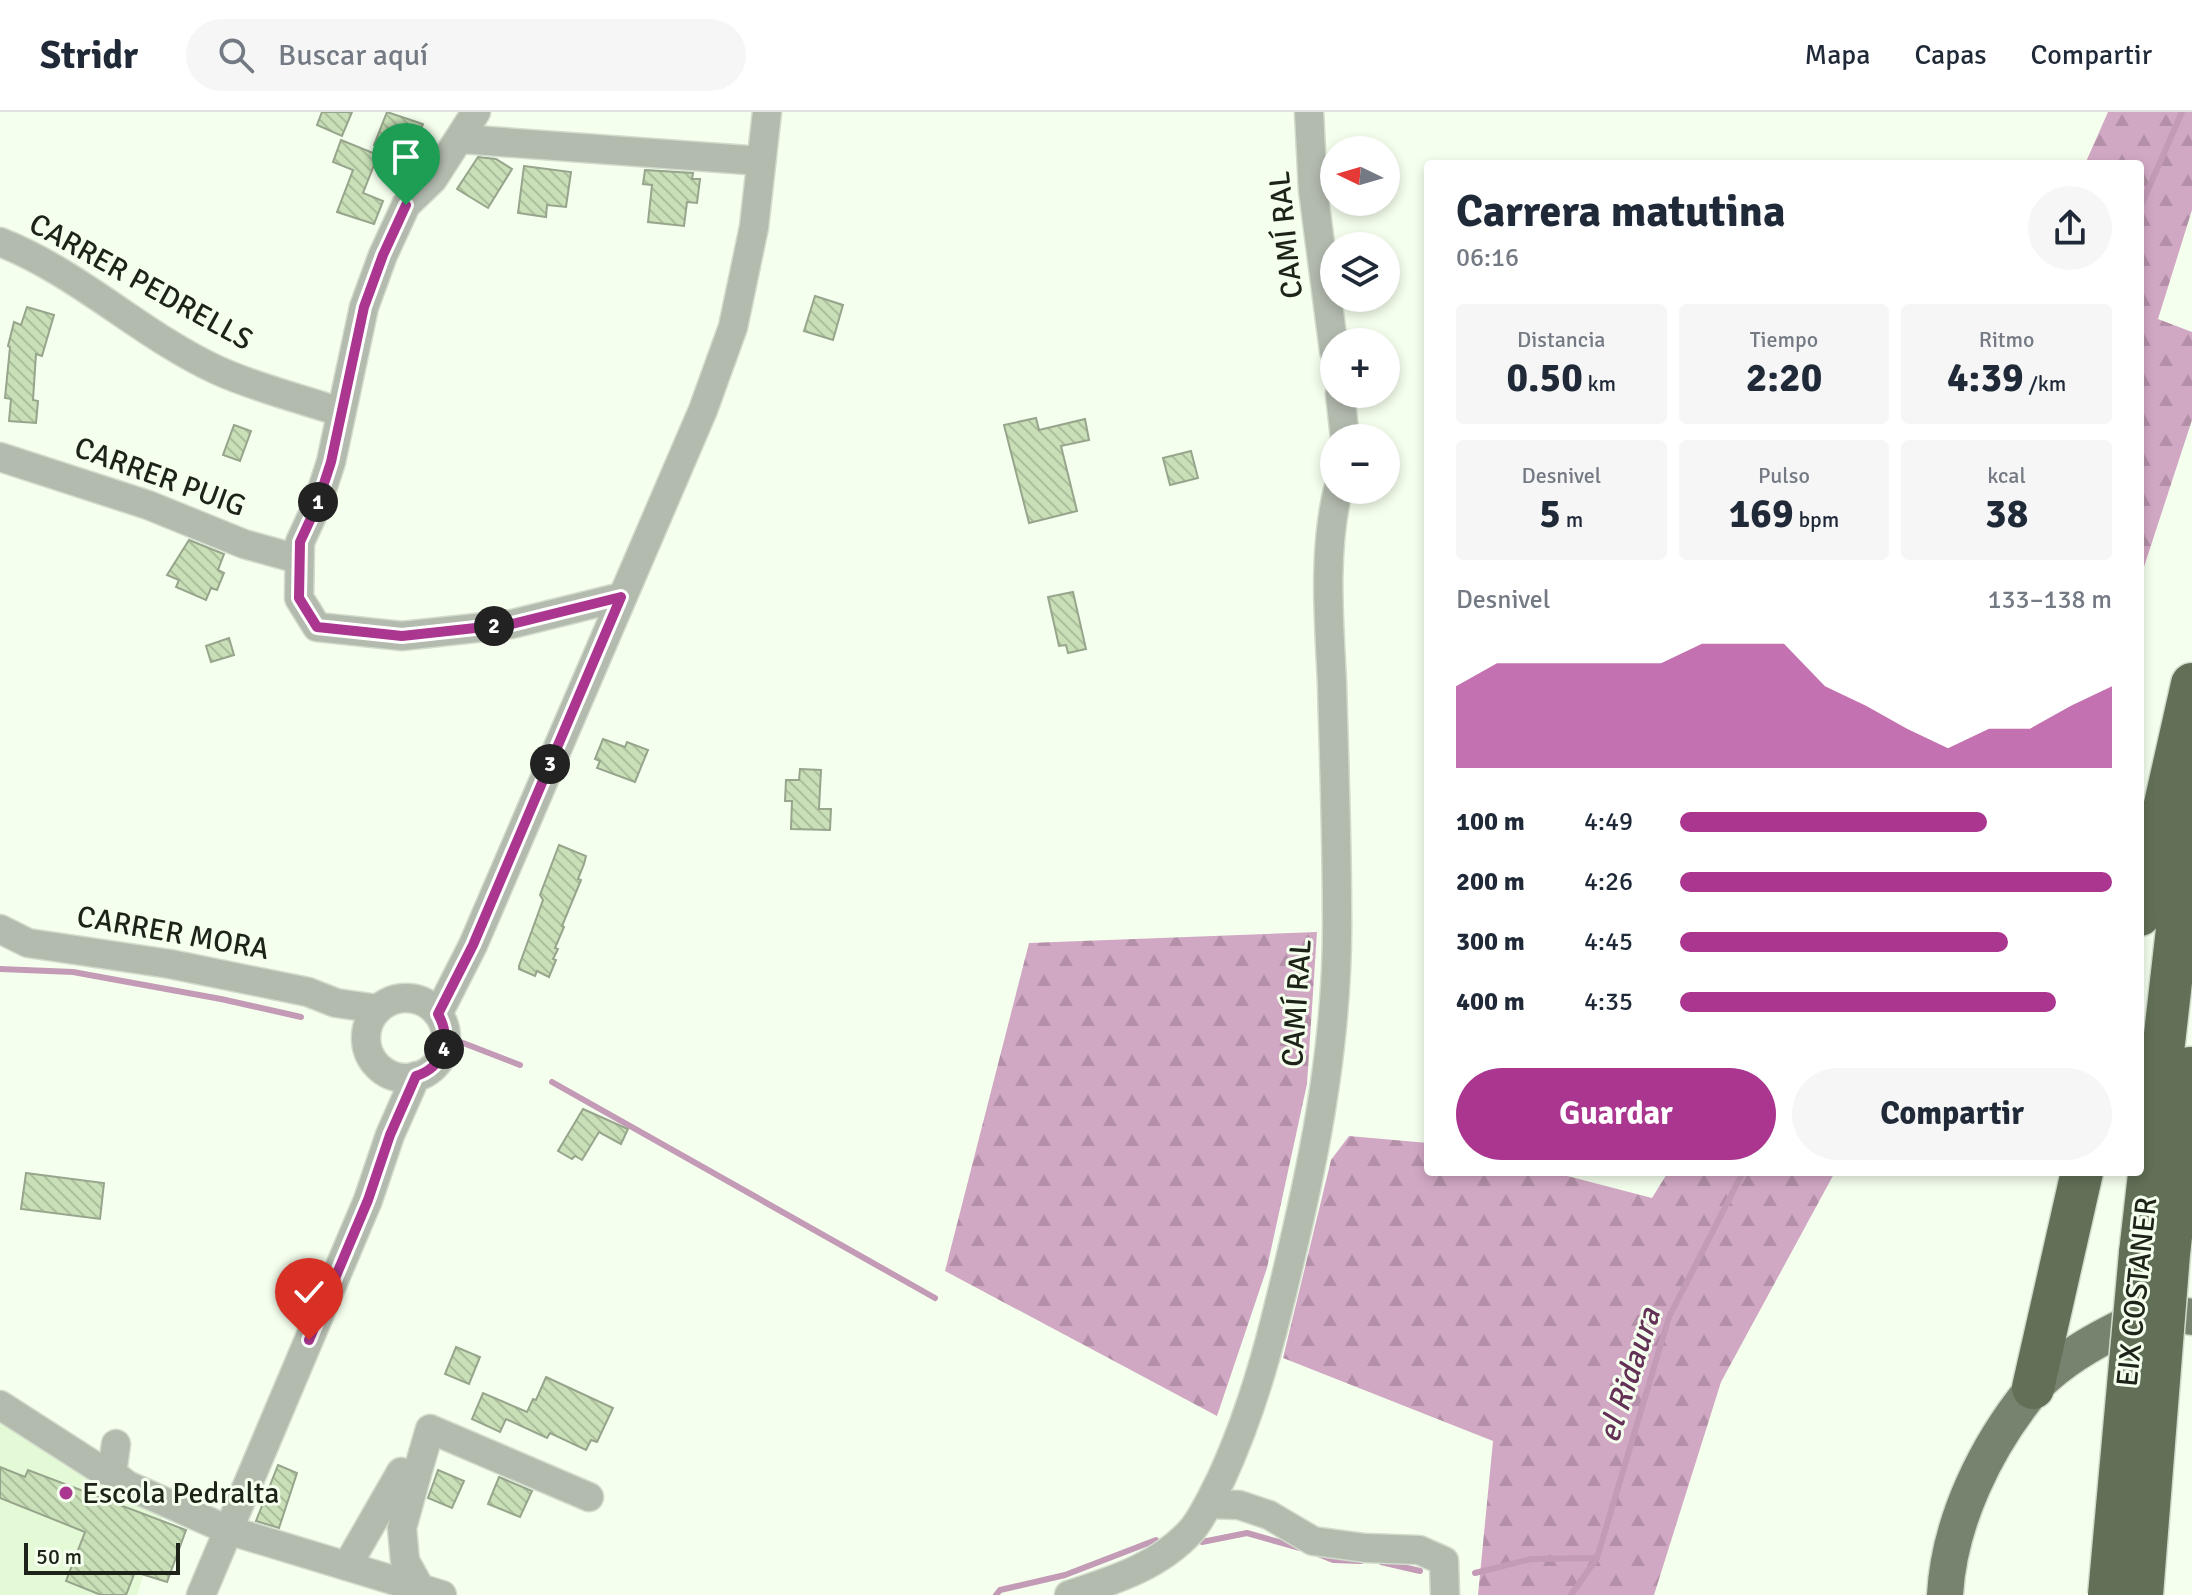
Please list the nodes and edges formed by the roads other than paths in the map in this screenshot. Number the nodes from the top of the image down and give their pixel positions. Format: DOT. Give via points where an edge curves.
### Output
graph roads {
  1 [pos="476,112"];
  2 [pos="767,112"];
  3 [pos="1309,112"];
  4 [pos="461,139"];
  5 [pos="761,161"];
  6 [pos="0,242"];
  7 [pos="1331,328"];
  8 [pos="340,412"];
  9 [pos="0,457"];
  10 [pos="1335,504"];
  11 [pos="298,559"];
  12 [pos="621,597"];
  13 [pos="2192,684"];
  14 [pos="2192,798"];
  15 [pos="2144,897"];
  16 [pos="0,929"];
  17 [pos="473,945"];
  18 [pos="413,998"];
  19 [pos="336,1003"];
  20 [pos="378,1009"];
  21 [pos="438,1014"];
  22 [pos="366,1039"];
  23 [pos="2192,1048"];
  24 [pos="387,1073"];
  25 [pos="416,1076"];
  26 [pos="390,1135"];
  27 [pos="2081,1176"];
  28 [pos="2154,1253"];
  29 [pos="2192,1317"];
  30 [pos="2033,1388"];
  31 [pos="0,1405"];
  32 [pos="116,1444"];
  33 [pos="101,1470"];
  34 [pos="416,1477"];
  35 [pos="589,1497"];
  36 [pos="1209,1504"];
  37 [pos="228,1530"];
  38 [pos="347,1566"];
  39 [pos="431,1592"];
  40 [pos="201,1595"];
  41 [pos="1069,1595"];
  42 [pos="1445,1595"];
  43 [pos="1945,1595"];
  44 [pos="2109,1595"];
  45 [pos="2142,1595"];
  1 -- 4 [label="street"];
  2 -- 5 [label="street"];
  3 -- 7 [label="street, CAMÍ RAL"];
  4 -- 5 [label="street"];
  4 -- 8 [label="street" via="433,179 406,205 383,255 364,307"];
  5 -- 12 [label="street" via="754,227 733,327 703,410"];
  6 -- 8 [label="street, CARRER PEDRELLS" via="56,270 218,371"];
  8 -- 11 [label="street" via="331,462"];
  9 -- 11 [label="street, CARRER PUIG"];
  10 -- 36 [label="street, CAMÍ RAL" via="1329,602 1337,915 1326,1081 1317,1141 1262,1372"];
  11 -- 12 [label="street" via="299,598 317,627 402,636 512,624"];
  12 -- 17 [label="street"];
  13 -- 15 [label="highway"];
  14 -- 28 [label="highway, EIX COSTANER"];
  16 -- 19 [label="street, CARRER MORA" via="28,943 170,964 308,992"];
  17 -- 18 [label="street"];
  17 -- 21 [label="street"];
  18 -- 20 [label="street" via="398,998"];
  18 -- 21 [label="street"];
  19 -- 20 [label="street, CARRER MORA"];
  19 -- 22 [label="street"];
  20 -- 22 [label="street"];
  21 -- 25 [label="street" via="445,1033 442,1054"];
  22 -- 24 [label="street" via="370,1057"];
  23 -- 28 [label="highway, EIX COSTANER"];
  24 -- 25 [label="street"];
  24 -- 26 [label="street"];
  25 -- 26 [label="street"];
  26 -- 37 [label="street" via="368,1200"];
  27 -- 30 [label="highway"];
  28 -- 44 [label="highway, EIX COSTANER, bridge"];
  28 -- 45 [label="highway, EIX COSTANER, bridge"];
  29 -- 30 [label="main road" via="2142,1317 2090,1345"];
  30 -- 43 [label="main road" via="1995,1444 1969,1498 1953,1540"];
  31 -- 33 [label="street"];
  32 -- 37 [label="street" via="112,1473 127,1485"];
  34 -- 35 [label="street" via="430,1429"];
  34 -- 38 [label="street" via="401,1472"];
  34 -- 39 [label="street" via="402,1528 405,1561"];
  36 -- 41 [label="street, CAMÍ RAL" via="1192,1530 1165,1554 1135,1573"];
  36 -- 42 [label="street" via="1239,1505 1269,1515 1313,1541 1419,1550 1444,1561"];
  37 -- 38 [label="street"];
  37 -- 40 [label="street"];
  38 -- 39 [label="street"];
}
